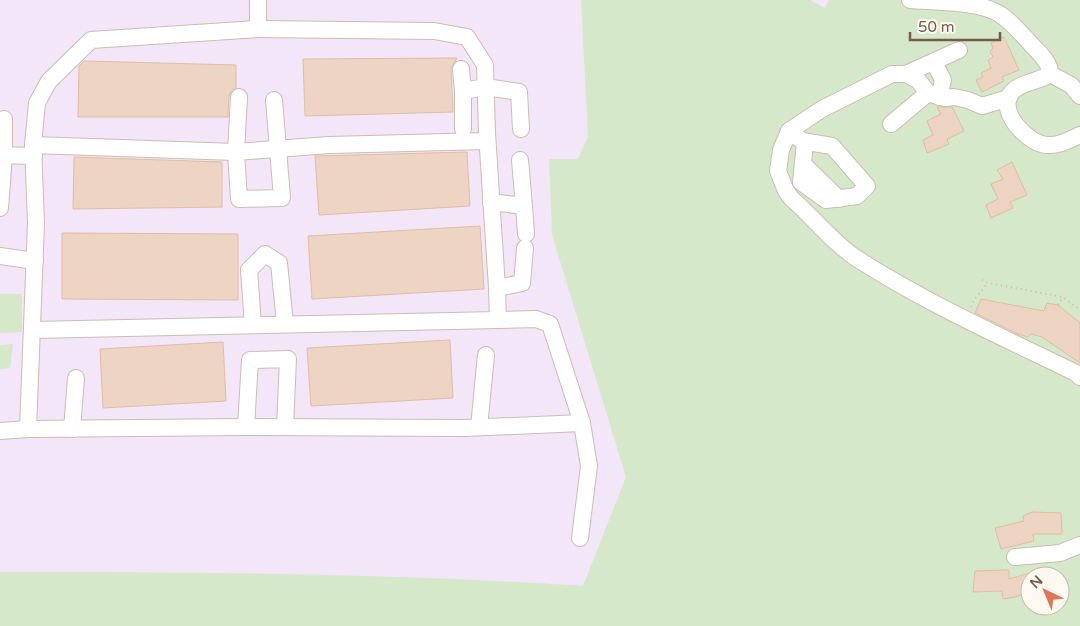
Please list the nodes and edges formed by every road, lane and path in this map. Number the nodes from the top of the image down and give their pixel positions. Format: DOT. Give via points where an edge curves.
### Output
graph roads {
  1 [pos="258,0"];
  2 [pos="910,0"];
  3 [pos="258,29"];
  4 [pos="960,50"];
  5 [pos="934,62"];
  6 [pos="461,69"];
  7 [pos="906,74"];
  8 [pos="1050,74"];
  9 [pos="486,87"];
  10 [pos="463,90"];
  11 [pos="933,95"];
  12 [pos="1080,96"];
  13 [pos="239,97"];
  14 [pos="1009,98"];
  15 [pos="274,100"];
  16 [pos="4,119"];
  17 [pos="891,124"];
  18 [pos="463,129"];
  19 [pos="521,129"];
  20 [pos="789,131"];
  21 [pos="1080,135"];
  22 [pos="487,141"];
  23 [pos="802,141"];
  24 [pos="277,149"];
  25 [pos="34,150"];
  26 [pos="236,152"];
  27 [pos="2,155"];
  28 [pos="520,160"];
  29 [pos="491,202"];
  30 [pos="524,206"];
  31 [pos="0,208"];
  32 [pos="0,256"];
  33 [pos="35,260"];
  34 [pos="982,280"];
  35 [pos="988,283"];
  36 [pos="497,288"];
  37 [pos="1063,298"];
  38 [pos="1058,305"];
  39 [pos="1080,310"];
  40 [pos="966,319"];
  41 [pos="498,320"];
  42 [pos="284,324"];
  43 [pos="253,325"];
  44 [pos="32,330"];
  45 [pos="486,355"];
  46 [pos="1080,377"];
  47 [pos="76,378"];
  48 [pos="582,423"];
  49 [pos="246,427"];
  50 [pos="285,427"];
  51 [pos="480,427"];
  52 [pos="72,428"];
  53 [pos="28,429"];
  54 [pos="0,431"];
  55 [pos="580,538"];
  56 [pos="1080,545"];
  57 [pos="1015,557"];
  1 -- 3 [label="lane"];
  2 -- 8 [label="lane" via="978,6 994,11 1009,21 1046,61"];
  3 -- 9 [label="lane" via="434,31 468,37 485,65"];
  3 -- 25 [label="lane" via="91,40 49,81 36,103"];
  4 -- 5 [label="lane"];
  5 -- 7 [label="lane"];
  5 -- 11 [label="lane" via="943,80"];
  6 -- 10 [label="lane"];
  7 -- 11 [label="lane" via="918,80"];
  7 -- 20 [label="lane" via="892,74 822,109"];
  8 -- 12 [label="lane" via="1071,85"];
  8 -- 14 [label="lane" via="1018,88"];
  9 -- 10 [label="lane"];
  9 -- 19 [label="lane" via="519,92"];
  9 -- 22 [label="lane"];
  10 -- 18 [label="lane"];
  11 -- 14 [label="lane" via="968,100 982,106"];
  11 -- 17 [label="lane"];
  13 -- 26 [label="lane"];
  14 -- 21 [label="lane" via="1014,122 1038,143 1059,144"];
  15 -- 24 [label="lane"];
  16 -- 27 [label="lane"];
  20 -- 23 [label="lane"];
  20 -- 40 [label="lane" via="781,150 778,171 792,199 856,258"];
  22 -- 24 [label="lane"];
  22 -- 29 [label="lane"];
  23 -- 23 [label="lane" via="832,146 867,186 858,196 826,200 801,182 805,143"];
  24 -- 26 [label="lane"];
  24 -- 26 [label="lane" via="282,198 239,199"];
  25 -- 26 [label="lane"];
  25 -- 27 [label="lane"];
  25 -- 33 [label="lane"];
  27 -- 31 [label="lane"];
  28 -- 30 [label="lane"];
  29 -- 30 [label="lane"];
  29 -- 36 [label="lane"];
  30 -- 36 [label="lane" via="522,283"];
  32 -- 33 [label="lane"];
  33 -- 44 [label="lane"];
  34 -- 35 [label="path"];
  35 -- 37 [label="path"];
  35 -- 40 [label="path" via="974,300"];
  36 -- 41 [label="lane"];
  37 -- 38 [label="path"];
  37 -- 39 [label="path"];
  40 -- 46 [label="lane"];
  41 -- 42 [label="lane"];
  41 -- 48 [label="lane" via="536,318 550,324"];
  42 -- 43 [label="lane"];
  42 -- 43 [label="lane" via="279,262 265,254 249,270"];
  43 -- 44 [label="lane"];
  44 -- 53 [label="lane"];
  45 -- 51 [label="lane"];
  47 -- 52 [label="lane"];
  48 -- 51 [label="lane"];
  48 -- 55 [label="lane" via="589,466"];
  49 -- 50 [label="lane"];
  49 -- 50 [label="lane" via="250,360 288,360"];
  49 -- 52 [label="lane"];
  50 -- 51 [label="lane"];
  52 -- 53 [label="lane"];
  53 -- 54 [label="lane"];
  56 -- 57 [label="lane" via="1060,553"];
}
